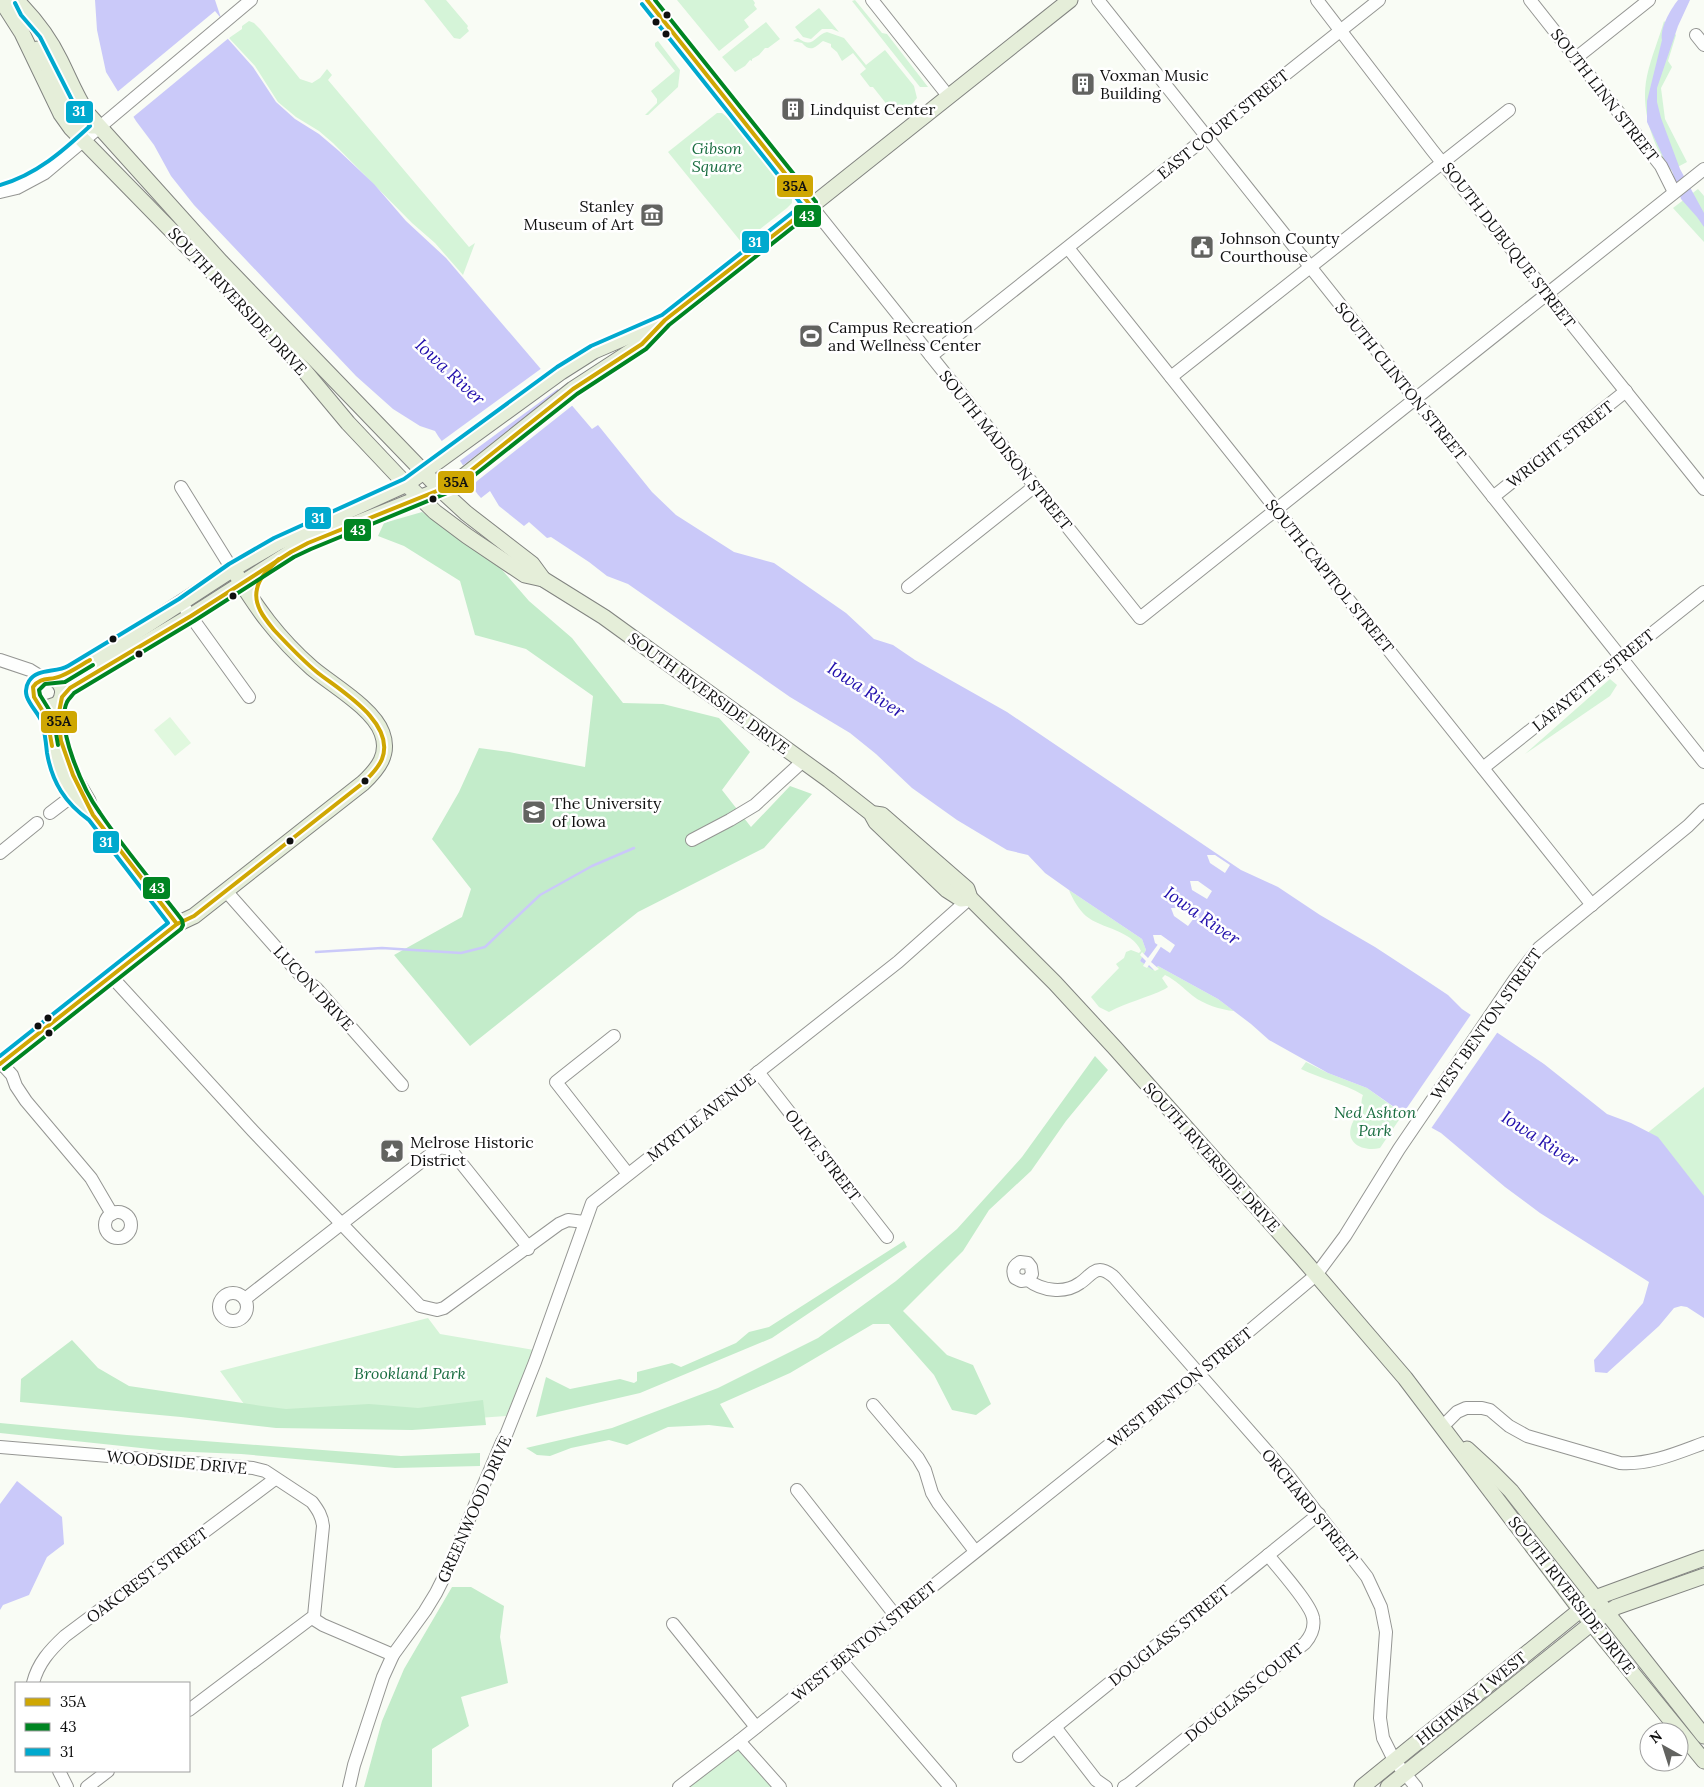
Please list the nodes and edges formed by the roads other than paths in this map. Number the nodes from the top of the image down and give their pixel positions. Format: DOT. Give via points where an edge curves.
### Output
graph roads {
  1 [pos="1,0"];
  2 [pos="647,0"];
  3 [pos="872,0"];
  4 [pos="1070,0"];
  5 [pos="1098,0"];
  6 [pos="1317,0"];
  7 [pos="1379,0"];
  8 [pos="1530,0"];
  9 [pos="1649,0"];
  10 [pos="249,1"];
  11 [pos="21,4"];
  12 [pos="1341,30"];
  13 [pos="22,33"];
  14 [pos="1696,35"];
  15 [pos="1704,45"];
  16 [pos="1576,58"];
  17 [pos="949,97"];
  18 [pos="1509,110"];
  19 [pos="99,127"];
  20 [pos="1207,137"];
  21 [pos="83,141"];
  22 [pos="1443,162"];
  23 [pos="1699,173"];
  24 [pos="0,192"];
  25 [pos="1674,192"];
  26 [pos="811,206"];
  27 [pos="1068,248"];
  28 [pos="1310,267"];
  29 [pos="1547,294"];
  30 [pos="665,320"];
  31 [pos="931,356"];
  32 [pos="1171,377"];
  33 [pos="1626,392"];
  34 [pos="1415,399"];
  35 [pos="424,472"];
  36 [pos="406,484"];
  37 [pos="1034,486"];
  38 [pos="181,487"];
  39 [pos="1704,489"];
  40 [pos="441,490"];
  41 [pos="1493,497"];
  42 [pos="420,499"];
  43 [pos="1276,509"];
  44 [pos="281,557"];
  45 [pos="234,569"];
  46 [pos="544,579"];
  47 [pos="241,583"];
  48 [pos="908,587"];
  49 [pos="1704,592"];
  50 [pos="187,610"];
  51 [pos="259,611"];
  52 [pos="1621,658"];
  53 [pos="0,660"];
  54 [pos="12,666"];
  55 [pos="48,678"];
  56 [pos="249,696"];
  57 [pos="35,697"];
  58 [pos="62,698"];
  59 [pos="803,761"];
  60 [pos="1704,762"];
  61 [pos="1483,768"];
  62 [pos="71,798"];
  63 [pos="1704,810"];
  64 [pos="50,813"];
  65 [pos="92,815"];
  66 [pos="1704,820"];
  67 [pos="37,823"];
  68 [pos="1688,826"];
  69 [pos="692,840"];
  70 [pos="0,853"];
  71 [pos="226,891"];
  72 [pos="970,898"];
  73 [pos="1592,905"];
  74 [pos="177,924"];
  75 [pos="111,976"];
  76 [pos="614,1036"];
  77 [pos="1,1063"];
  78 [pos="758,1072"];
  79 [pos="402,1085"];
  80 [pos="628,1174"];
  81 [pos="112,1214"];
  82 [pos="584,1222"];
  83 [pos="342,1224"];
  84 [pos="887,1237"];
  85 [pos="528,1249"];
  86 [pos="1316,1275"];
  87 [pos="1028,1280"];
  88 [pos="245,1299"];
  89 [pos="1198,1374"];
  90 [pos="873,1405"];
  91 [pos="1442,1427"];
  92 [pos="1704,1443"];
  93 [pos="0,1447"];
  94 [pos="275,1479"];
  95 [pos="797,1490"];
  96 [pos="1319,1514"];
  97 [pos="975,1551"];
  98 [pos="1268,1555"];
  99 [pos="1704,1558"];
  100 [pos="1704,1576"];
  101 [pos="1595,1598"];
  102 [pos="1580,1609"];
  103 [pos="1607,1613"];
  104 [pos="895,1615"];
  105 [pos="312,1618"];
  106 [pos="1592,1623"];
  107 [pos="673,1624"];
  108 [pos="393,1655"];
  109 [pos="840,1660"];
  110 [pos="33,1682"];
  111 [pos="190,1709"];
  112 [pos="756,1727"];
  113 [pos="1055,1727"];
  114 [pos="1704,1736"];
  115 [pos="739,1741"];
  116 [pos="1019,1756"];
  117 [pos="1394,1760"];
  118 [pos="1704,1761"];
  119 [pos="60,1772"];
  120 [pos="107,1772"];
  121 [pos="1405,1773"];
  122 [pos="67,1787"];
  123 [pos="87,1787"];
  124 [pos="349,1787"];
  125 [pos="679,1787"];
  126 [pos="780,1787"];
  127 [pos="950,1787"];
  128 [pos="1106,1787"];
  129 [pos="1124,1787"];
  130 [pos="1362,1787"];
  131 [pos="1388,1787"];
  132 [pos="1416,1787"];
  1 -- 13 [label="main road, SOUTH RIVERSIDE DRIVE"];
  2 -- 26 [label="street, SOUTH MADISON STREET"];
  3 -- 17 [label="street"];
  4 -- 17 [label="main road"];
  5 -- 20 [label="street, SOUTH CLINTON STREET"];
  6 -- 12 [label="street, SOUTH DUBUQUE STREET"];
  7 -- 12 [label="street, EAST COURT STREET"];
  8 -- 16 [label="street, SOUTH LINN STREET"];
  9 -- 16 [label="street"];
  10 -- 19 [label="street"];
  11 -- 19 [label="main road, SOUTH RIVERSIDE DRIVE" via="45,34 80,103"];
  12 -- 20 [label="street, EAST COURT STREET"];
  12 -- 22 [label="street, SOUTH DUBUQUE STREET"];
  13 -- 19 [label="main road" via="34,43 47,62 72,112 86,125"];
  13 -- 21 [label="main road, SOUTH RIVERSIDE DRIVE" via="61,114"];
  14 -- 15 [label="street"];
  16 -- 25 [label="street, SOUTH LINN STREET" via="1661,166"];
  17 -- 26 [label="main road"];
  18 -- 22 [label="street"];
  19 -- 21 [label="street"];
  19 -- 35 [label="main road, SOUTH RIVERSIDE DRIVE" via="228,270"];
  20 -- 27 [label="street, EAST COURT STREET"];
  20 -- 28 [label="street, SOUTH CLINTON STREET"];
  21 -- 24 [label="street" via="45,173 17,188"];
  21 -- 36 [label="main road, SOUTH RIVERSIDE DRIVE" via="288,351 348,423"];
  22 -- 28 [label="street"];
  22 -- 29 [label="street, SOUTH DUBUQUE STREET"];
  23 -- 25 [label="street"];
  25 -- 29 [label="street"];
  26 -- 30 [label="main road"];
  26 -- 31 [label="street, SOUTH MADISON STREET"];
  27 -- 31 [label="street, EAST COURT STREET"];
  27 -- 32 [label="street, SOUTH CAPITOL STREET"];
  28 -- 32 [label="street"];
  28 -- 34 [label="street, SOUTH CLINTON STREET"];
  29 -- 33 [label="street, SOUTH DUBUQUE STREET"];
  29 -- 34 [label="street"];
  30 -- 35 [label="main road" via="594,351 560,372"];
  30 -- 40 [label="main road" via="642,344 573,389 461,478"];
  31 -- 37 [label="street, SOUTH MADISON STREET"];
  32 -- 43 [label="street, SOUTH CAPITOL STREET"];
  33 -- 39 [label="street, SOUTH DUBUQUE STREET"];
  33 -- 41 [label="street, WRIGHT STREET"];
  34 -- 41 [label="street, SOUTH CLINTON STREET"];
  34 -- 43 [label="street"];
  35 -- 36 [label="main road"];
  35 -- 40 [label="main road, SOUTH RIVERSIDE DRIVE"];
  36 -- 42 [label="main road, SOUTH RIVERSIDE DRIVE"];
  36 -- 45 [label="main road" via="277,543"];
  37 -- 43 [label="street, SOUTH MADISON STREET" via="1140,618"];
  37 -- 48 [label="street"];
  38 -- 45 [label="street"];
  40 -- 42 [label="main road"];
  40 -- 46 [label="main road, SOUTH RIVERSIDE DRIVE" via="532,564"];
  41 -- 52 [label="street, SOUTH CLINTON STREET"];
  42 -- 44 [label="main road" via="308,543"];
  42 -- 46 [label="main road, SOUTH RIVERSIDE DRIVE" via="525,575"];
  43 -- 61 [label="street, SOUTH CAPITOL STREET"];
  44 -- 47 [label="main road"];
  44 -- 51 [label="main road" via="267,569 258,585"];
  45 -- 47 [label="main road"];
  45 -- 50 [label="main road"];
  46 -- 59 [label="main road, SOUTH RIVERSIDE DRIVE" via="604,618"];
  47 -- 50 [label="main road"];
  47 -- 51 [label="main road"];
  49 -- 52 [label="street, LAFAYETTE STREET"];
  50 -- 55 [label="main road" via="79,667"];
  50 -- 56 [label="street"];
  50 -- 58 [label="main road" via="70,688"];
  51 -- 71 [label="main road" via="302,658 378,724 385,750 378,768 363,782"];
  52 -- 60 [label="street, SOUTH CLINTON STREET"];
  52 -- 61 [label="street, LAFAYETTE STREET"];
  53 -- 54 [label="street"];
  54 -- 55 [label="street"];
  54 -- 57 [label="street" via="26,678"];
  55 -- 57 [label="main road" via="34,685"];
  55 -- 58 [label="main road" via="62,686"];
  57 -- 58 [label="main road" via="43,707 52,707"];
  57 -- 62 [label="main road" via="47,717 58,774"];
  58 -- 65 [label="main road" via="58,723 63,748"];
  59 -- 69 [label="street" via="755,805"];
  59 -- 72 [label="main road, SOUTH RIVERSIDE DRIVE" via="871,813 876,822 947,890 962,899"];
  61 -- 73 [label="street, SOUTH CAPITOL STREET"];
  62 -- 64 [label="street"];
  62 -- 65 [label="main road"];
  63 -- 68 [label="street"];
  65 -- 74 [label="main road"];
  66 -- 68 [label="street"];
  67 -- 70 [label="street"];
  68 -- 73 [label="street, WEST BENTON STREET"];
  71 -- 74 [label="main road" via="194,916"];
  71 -- 79 [label="street, LUCON DRIVE"];
  72 -- 78 [label="street, MYRTLE AVENUE" via="898,962"];
  72 -- 86 [label="main road, SOUTH RIVERSIDE DRIVE" via="1073,1002"];
  73 -- 86 [label="street, WEST BENTON STREET" via="1539,948 1515,979"];
  74 -- 75 [label="main road"];
  75 -- 77 [label="main road"];
  75 -- 83 [label="street"];
  76 -- 80 [label="street" via="556,1082"];
  77 -- 81 [label="street" via="12,1075 26,1102 88,1173"];
  78 -- 80 [label="street, MYRTLE AVENUE"];
  78 -- 84 [label="street, OLIVE STREET"];
  80 -- 82 [label="street, MYRTLE AVENUE" via="592,1203"];
  82 -- 85 [label="street" via="564,1221"];
  82 -- 108 [label="street, GREENWOOD DRIVE" via="506,1436 446,1573"];
  83 -- 85 [label="street" via="420,1306 437,1310 449,1305"];
  83 -- 85 [label="street" via="436,1148 445,1147 454,1154"];
  83 -- 88 [label="street"];
  86 -- 89 [label="street, WEST BENTON STREET"];
  86 -- 91 [label="main road, SOUTH RIVERSIDE DRIVE"];
  87 -- 89 [label="street, ORCHARD STREET" via="1044,1289 1065,1289 1102,1270 1114,1277"];
  89 -- 96 [label="street, ORCHARD STREET"];
  89 -- 97 [label="street, WEST BENTON STREET"];
  90 -- 97 [label="street" via="918,1458 938,1503"];
  91 -- 92 [label="street" via="1457,1412 1466,1408 1482,1408 1490,1410 1527,1436 1627,1464 1653,1461"];
  91 -- 101 [label="main road, SOUTH RIVERSIDE DRIVE" via="1510,1491"];
  91 -- 102 [label="main road, SOUTH RIVERSIDE DRIVE"];
  93 -- 94 [label="street, WOODSIDE DRIVE" via="244,1467 265,1472"];
  94 -- 105 [label="street, WOODSIDE DRIVE" via="312,1502 322,1518"];
  94 -- 110 [label="street, OAKCREST STREET" via="65,1636 47,1654"];
  95 -- 104 [label="street"];
  96 -- 98 [label="street, DOUGLASS STREET"];
  96 -- 117 [label="street, ORCHARD STREET" via="1367,1577 1381,1607 1386,1632 1381,1726"];
  97 -- 104 [label="street, WEST BENTON STREET"];
  98 -- 113 [label="street, DOUGLASS STREET"];
  98 -- 129 [label="street, DOUGLASS COURT" via="1311,1610 1314,1626 1310,1637"];
  99 -- 101 [label="main road, HIGHWAY 1 WEST"];
  100 -- 103 [label="main road, HIGHWAY 1 WEST"];
  101 -- 102 [label="main road, HIGHWAY 1 WEST"];
  101 -- 103 [label="main road, SOUTH RIVERSIDE DRIVE"];
  102 -- 106 [label="main road, SOUTH RIVERSIDE DRIVE"];
  102 -- 117 [label="main road, HIGHWAY 1 WEST"];
  103 -- 106 [label="main road, HIGHWAY 1 WEST"];
  103 -- 114 [label="main road, SOUTH RIVERSIDE DRIVE"];
  104 -- 109 [label="street, WEST BENTON STREET"];
  105 -- 108 [label="street"];
  105 -- 111 [label="street"];
  106 -- 118 [label="main road, SOUTH RIVERSIDE DRIVE"];
  106 -- 121 [label="main road, HIGHWAY 1 WEST"];
  107 -- 112 [label="street"];
  108 -- 124 [label="street, GREENWOOD DRIVE" via="383,1677"];
  109 -- 112 [label="street, WEST BENTON STREET"];
  109 -- 127 [label="street"];
  112 -- 115 [label="street, WEST BENTON STREET"];
  113 -- 116 [label="street, DOUGLASS STREET"];
  113 -- 128 [label="street" via="1096,1780"];
  115 -- 125 [label="street, WEST BENTON STREET"];
  115 -- 126 [label="street"];
  117 -- 121 [label="street, ORCHARD STREET"];
  117 -- 130 [label="main road, HIGHWAY 1 WEST"];
  119 -- 122 [label="street"];
  120 -- 123 [label="street"];
  121 -- 131 [label="main road, HIGHWAY 1 WEST"];
  121 -- 132 [label="street, ORCHARD STREET"];
}
